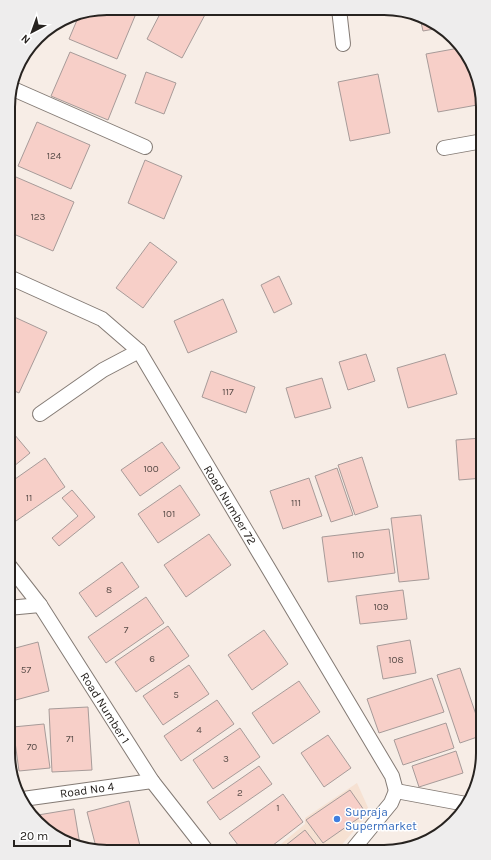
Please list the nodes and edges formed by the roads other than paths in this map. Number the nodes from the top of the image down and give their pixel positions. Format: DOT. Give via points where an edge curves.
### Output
graph roads {
  1 [pos="340,15"];
  2 [pos="343,44"];
  3 [pos="17,91"];
  4 [pos="476,142"];
  5 [pos="145,147"];
  6 [pos="444,148"];
  7 [pos="15,280"];
  8 [pos="139,350"];
  9 [pos="40,414"];
  10 [pos="15,573"];
  11 [pos="40,605"];
  12 [pos="15,607"];
  13 [pos="152,781"];
  14 [pos="396,790"];
  15 [pos="27,798"];
  16 [pos="461,803"];
  17 [pos="202,845"];
  18 [pos="356,845"];
  1 -- 2 [label="street"];
  3 -- 5 [label="street"];
  4 -- 6 [label="street"];
  7 -- 8 [label="street, Road Number 72" via="102,319"];
  8 -- 9 [label="street" via="103,370"];
  8 -- 14 [label="street, Road Number 72" via="388,769"];
  10 -- 11 [label="street, Road Number 1"];
  11 -- 12 [label="street"];
  11 -- 13 [label="street, Road Number 1"];
  13 -- 15 [label="street, Road No 4"];
  13 -- 17 [label="street, Road Number 1"];
  14 -- 16 [label="street"];
  14 -- 18 [label="street" via="391,803"];
}
